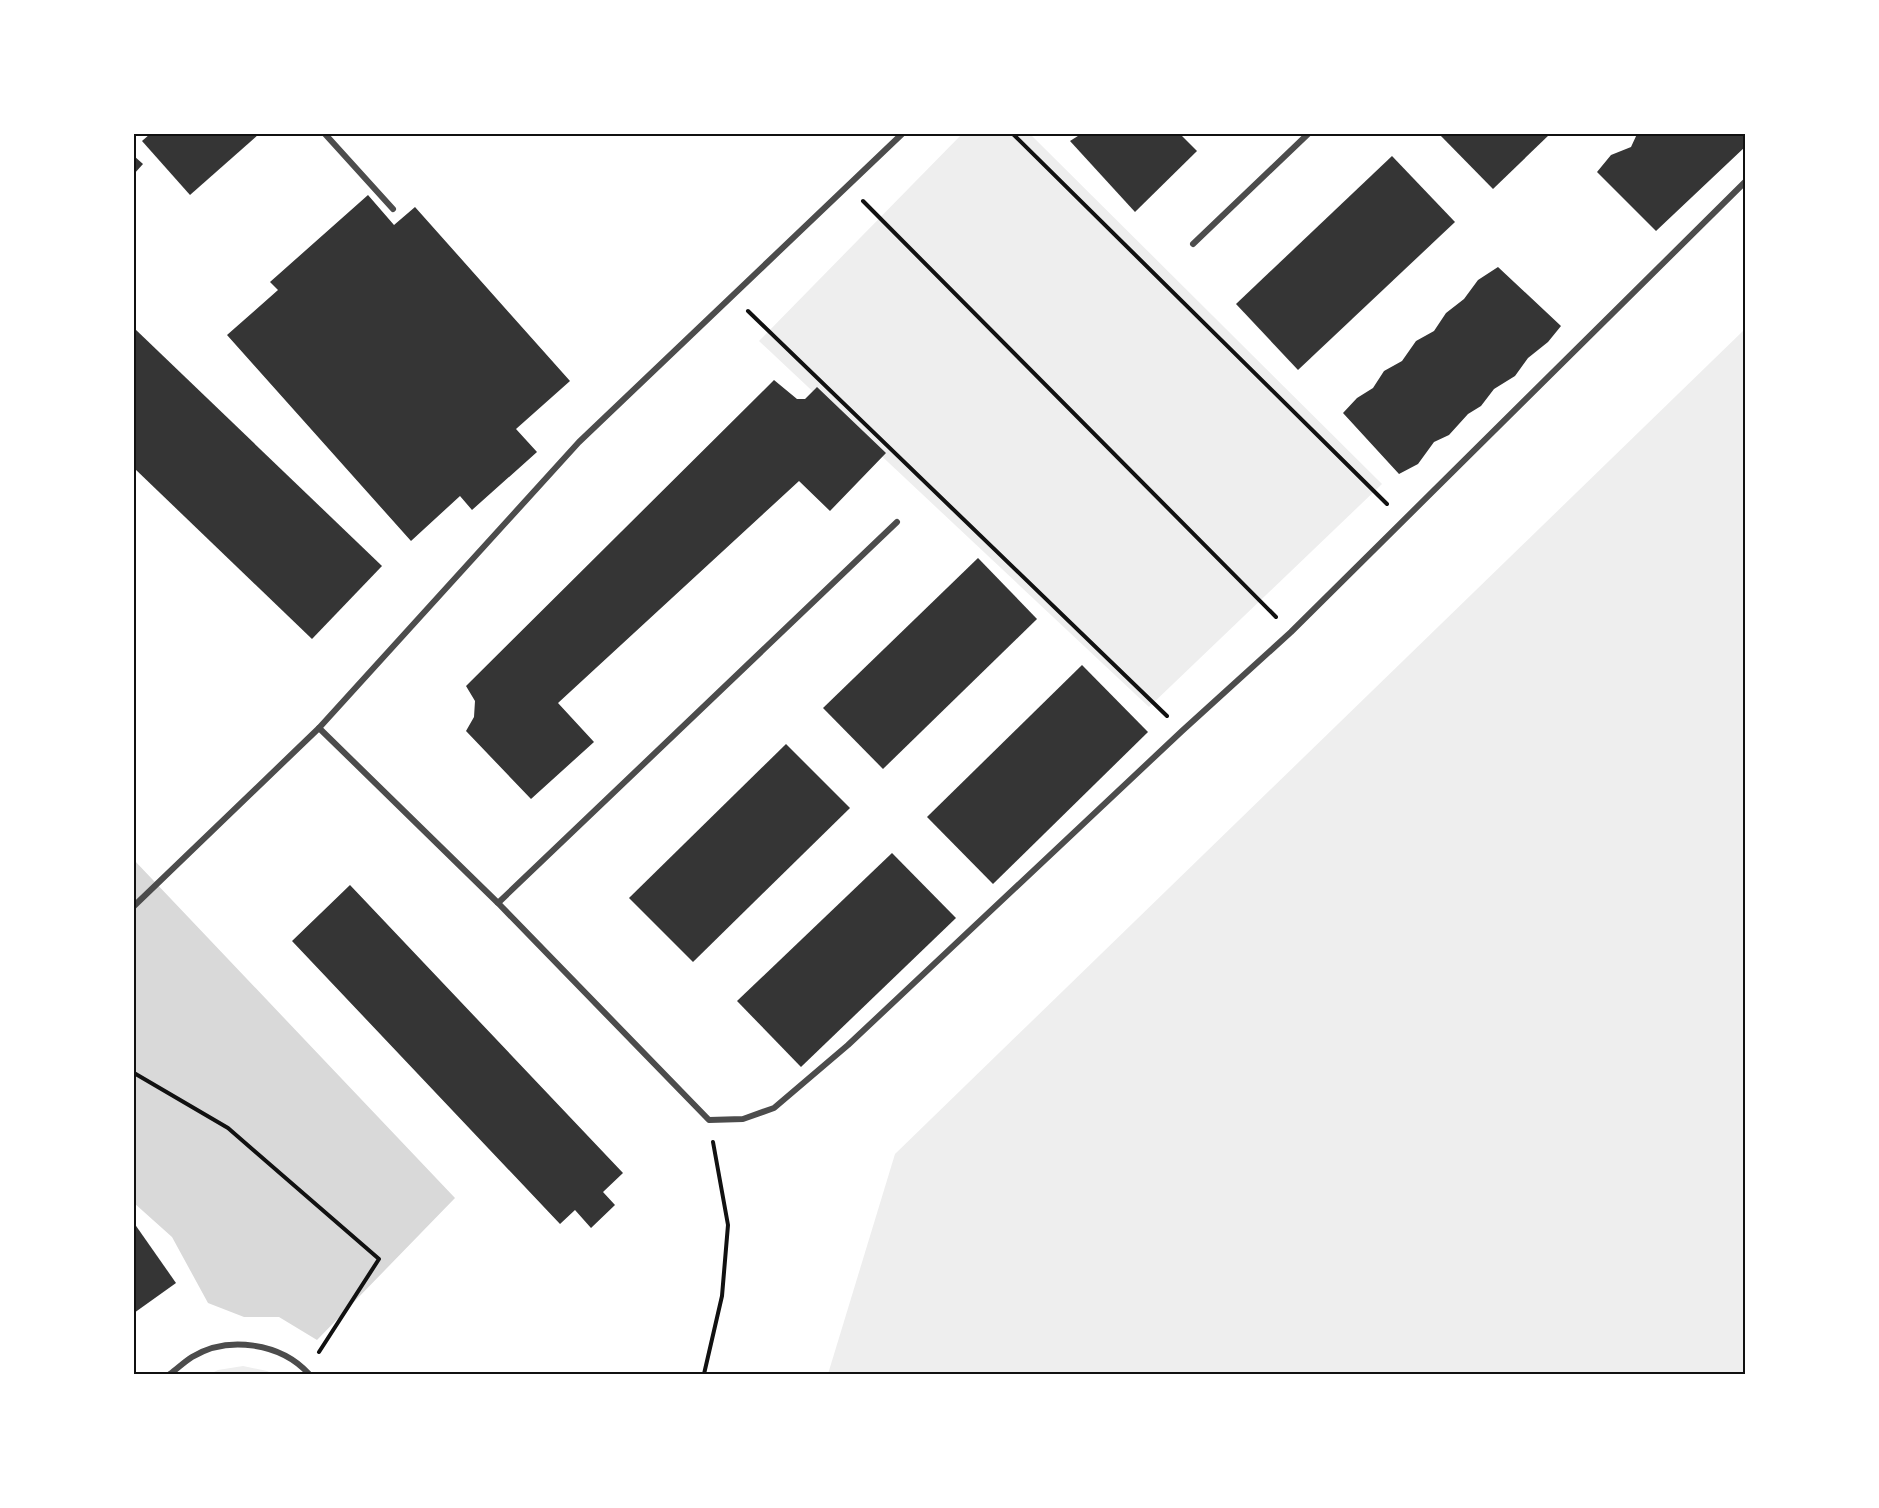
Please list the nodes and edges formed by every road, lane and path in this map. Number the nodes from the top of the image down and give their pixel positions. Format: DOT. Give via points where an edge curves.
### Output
graph roads {
  1 [pos="325,134"];
  2 [pos="902,134"];
  3 [pos="1013,134"];
  4 [pos="1308,134"];
  5 [pos="1746,181"];
  6 [pos="847,186"];
  7 [pos="393,208"];
  8 [pos="1194,244"];
  9 [pos="732,296"];
  10 [pos="1402,520"];
  11 [pos="897,522"];
  12 [pos="1291,632"];
  13 [pos="319,728"];
  14 [pos="1182,731"];
  15 [pos="498,903"];
  16 [pos="134,906"];
  17 [pos="134,1073"];
  18 [pos="709,1120"];
  19 [pos="193,1356"];
  20 [pos="308,1373"];
  21 [pos="164,1374"];
  22 [pos="170,1374"];
  23 [pos="704,1374"];
  1 -- 7 [label="street"];
  2 -- 6 [label="street"];
  3 -- 10 [label="path"];
  4 -- 8 [label="street"];
  5 -- 10 [label="street"];
  6 -- 9 [label="street"];
  6 -- 12 [label="path"];
  9 -- 13 [label="street" via="579,442"];
  9 -- 14 [label="path"];
  10 -- 12 [label="street"];
  11 -- 15 [label="street"];
  12 -- 14 [label="street"];
  13 -- 15 [label="street"];
  13 -- 16 [label="street"];
  14 -- 18 [label="street" via="848,1045 774,1108 743,1119"];
  15 -- 18 [label="street"];
  17 -- 20 [label="path" via="228,1128 379,1259"];
  18 -- 23 [label="path" via="728,1225 722,1296"];
  19 -- 20 [label="street" via="222,1346 253,1344 282,1354"];
  19 -- 21 [label="street"];
  19 -- 22 [label="street"];
}
